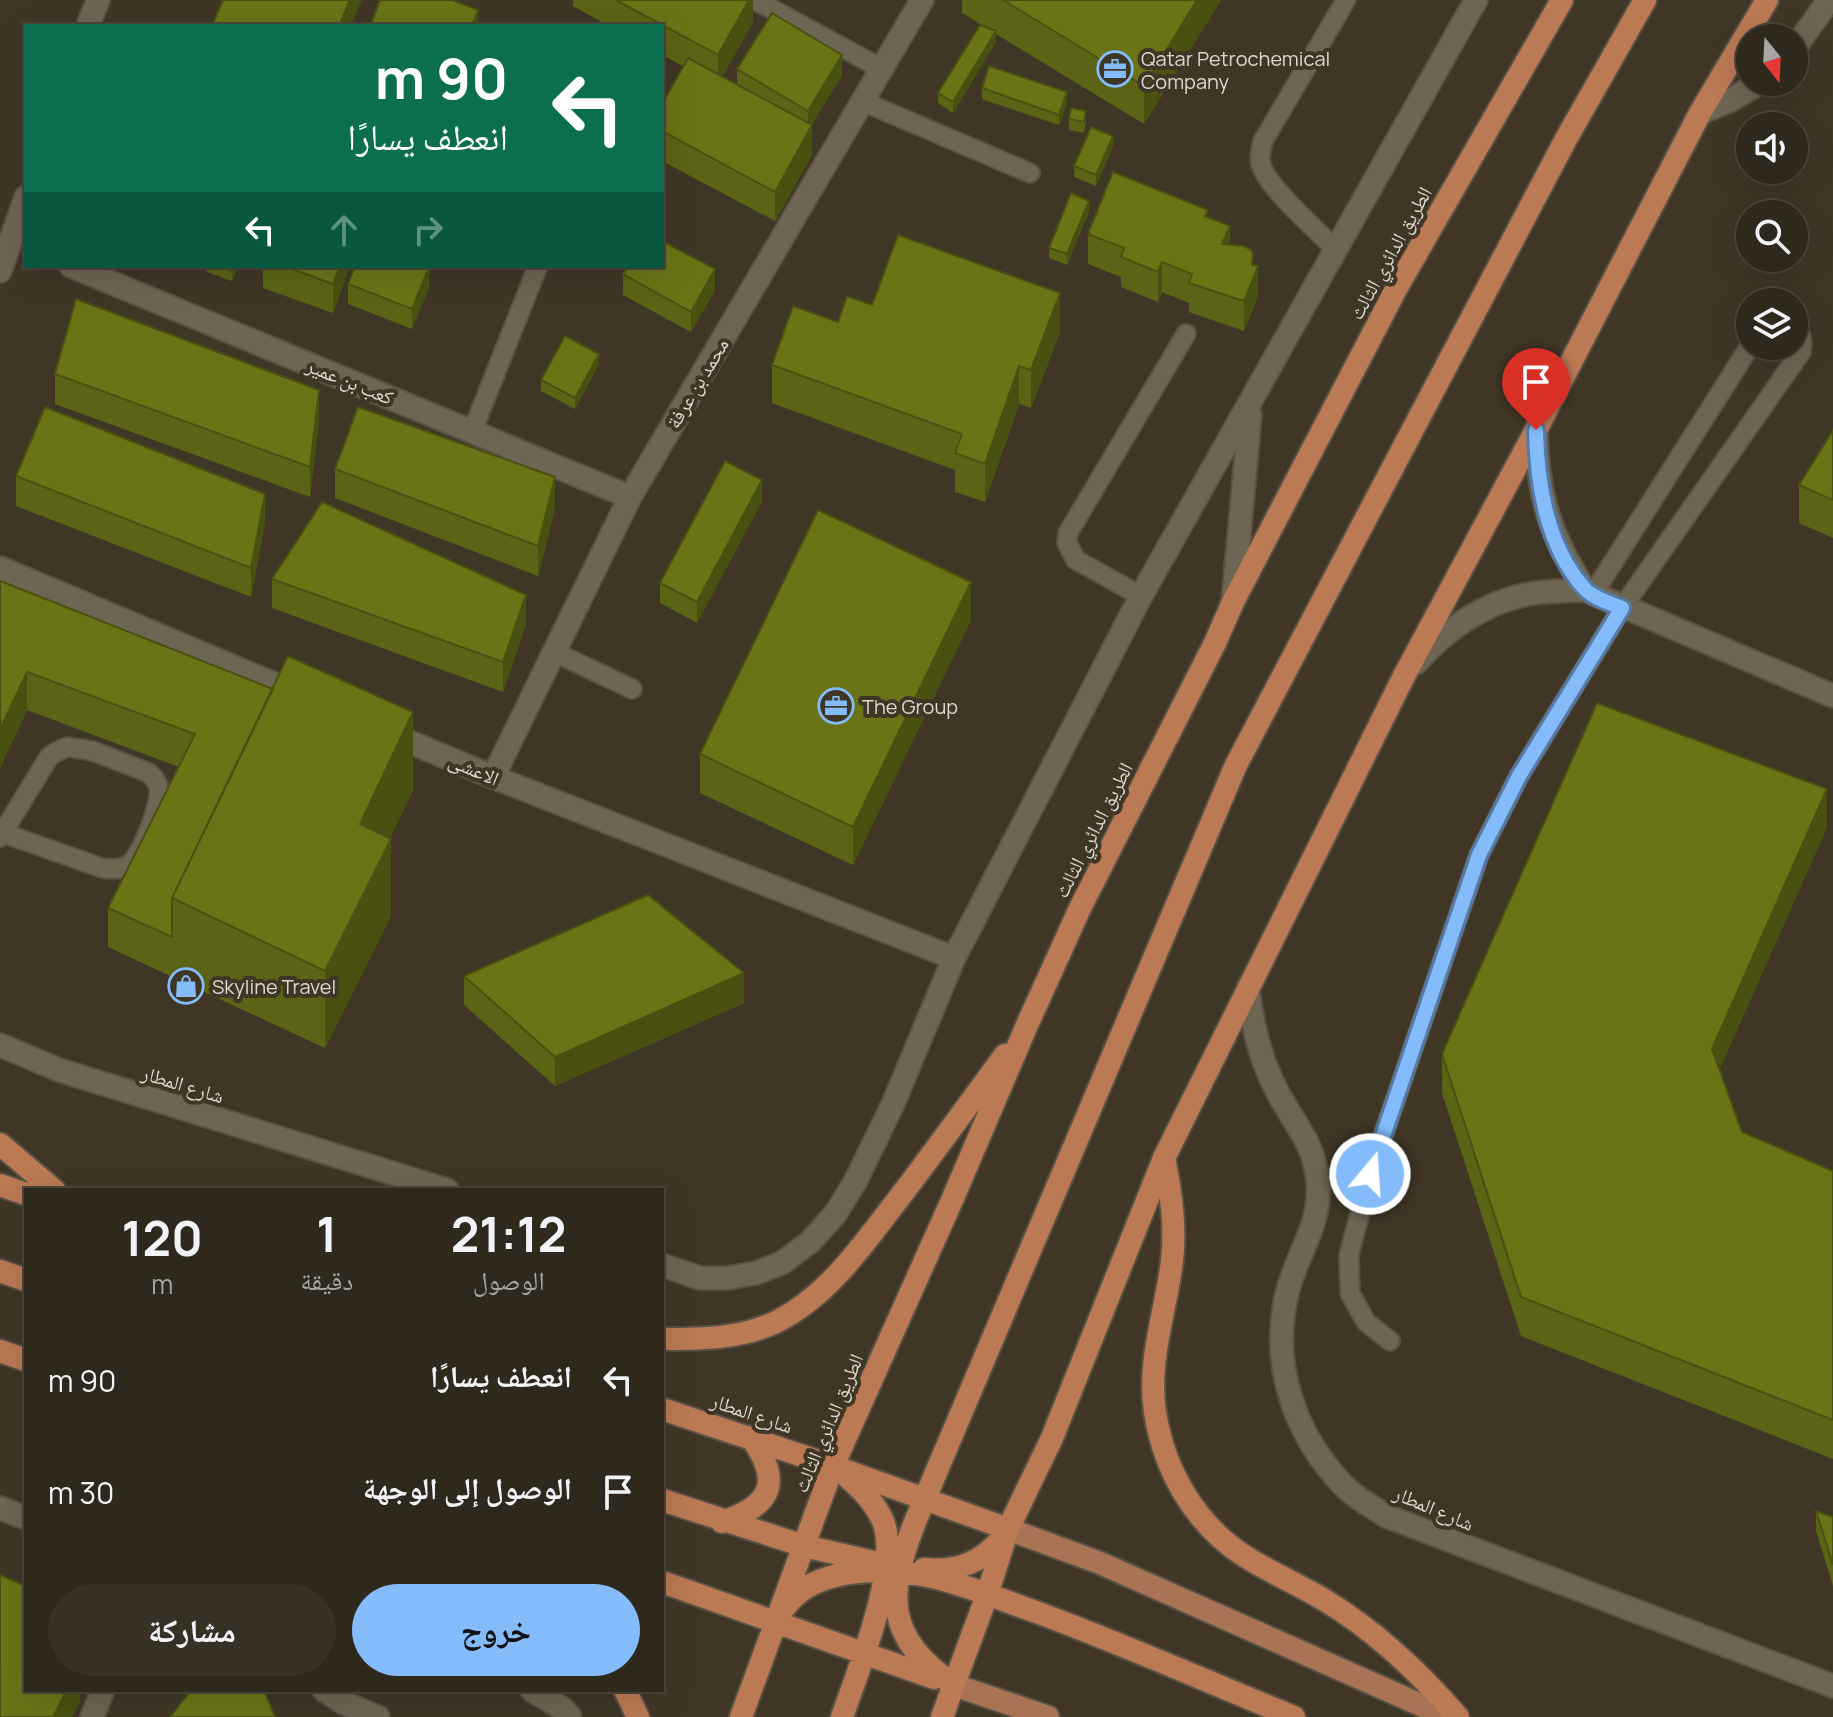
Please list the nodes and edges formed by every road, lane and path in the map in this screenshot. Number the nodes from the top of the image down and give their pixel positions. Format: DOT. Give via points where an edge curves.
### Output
graph roads {
  1 [pos="98,0"];
  2 [pos="755,0"];
  3 [pos="922,0"];
  4 [pos="1346,0"];
  5 [pos="1476,0"];
  6 [pos="1562,0"];
  7 [pos="1645,0"];
  8 [pos="1767,0"];
  9 [pos="1829,0"];
  10 [pos="89,24"];
  11 [pos="1808,29"];
  12 [pos="882,69"];
  13 [pos="1738,96"];
  14 [pos="864,102"];
  15 [pos="1700,113"];
  16 [pos="1030,173"];
  17 [pos="24,203"];
  18 [pos="12,242"];
  19 [pos="1336,250"];
  20 [pos="76,268"];
  21 [pos="537,268"];
  22 [pos="0,271"];
  23 [pos="1186,334"];
  24 [pos="1741,360"];
  25 [pos="1795,360"];
  26 [pos="1251,406"];
  27 [pos="1536,430"];
  28 [pos="472,432"];
  29 [pos="630,497"];
  30 [pos="0,568"];
  31 [pos="1589,592"];
  32 [pos="1141,596"];
  33 [pos="1233,602"];
  34 [pos="1622,608"];
  35 [pos="554,652"];
  36 [pos="1403,678"];
  37 [pos="632,689"];
  38 [pos="1833,696"];
  39 [pos="319,703"];
  40 [pos="362,722"];
  41 [pos="493,777"];
  42 [pos="1,835"];
  43 [pos="954,958"];
  44 [pos="1248,988"];
  45 [pos="1027,1025"];
  46 [pos="0,1045"];
  47 [pos="0,1144"];
  48 [pos="1164,1158"];
  49 [pos="0,1185"];
  50 [pos="52,1188"];
  51 [pos="441,1188"];
  52 [pos="24,1193"];
  53 [pos="664,1266"];
  54 [pos="0,1271"];
  55 [pos="24,1279"];
  56 [pos="664,1339"];
  57 [pos="1390,1341"];
  58 [pos="0,1351"];
  59 [pos="24,1359"];
  60 [pos="664,1410"];
  61 [pos="751,1437"];
  62 [pos="833,1466"];
  63 [pos="925,1499"];
  64 [pos="664,1501"];
  65 [pos="0,1508"];
  66 [pos="24,1517"];
  67 [pos="722,1522"];
  68 [pos="1008,1529"];
  69 [pos="804,1546"];
  70 [pos="893,1569"];
  71 [pos="664,1583"];
  72 [pos="987,1595"];
  73 [pos="776,1622"];
  74 [pos="865,1653"];
  75 [pos="954,1685"];
  76 [pos="1833,1686"];
  77 [pos="102,1692"];
  78 [pos="327,1692"];
  79 [pos="535,1692"];
  80 [pos="626,1692"];
  81 [pos="92,1717"];
  82 [pos="378,1717"];
  83 [pos="570,1717"];
  84 [pos="638,1717"];
  85 [pos="741,1717"];
  86 [pos="842,1717"];
  87 [pos="942,1717"];
  88 [pos="1048,1717"];
  89 [pos="1294,1717"];
  90 [pos="1448,1717"];
  91 [pos="1458,1717"];
  1 -- 10 [label="street"];
  2 -- 12 [label="lane"];
  3 -- 12 [label="street, محمد بن عرفة"];
  4 -- 19 [label="lane" via="1260,152 1273,185"];
  5 -- 19 [label="street"];
  6 -- 33 [label="highway, الطريق الدائري الثالث" via="1396,289"];
  7 -- 63 [label="highway" via="1566,139 1236,765"];
  8 -- 15 [label="highway"];
  9 -- 11 [label="street"];
  12 -- 14 [label="street, محمد بن عرفة"];
  13 -- 15 [label="street"];
  14 -- 16 [label="lane"];
  14 -- 29 [label="street, محمد بن عرفة"];
  15 -- 27 [label="highway"];
  17 -- 18 [label="street"];
  18 -- 22 [label="street"];
  19 -- 26 [label="street"];
  20 -- 28 [label="street, كعب بن عمير"];
  21 -- 28 [label="lane"];
  23 -- 32 [label="lane" via="1068,533 1076,560"];
  24 -- 31 [label="lane"];
  25 -- 34 [label="lane"];
  26 -- 32 [label="street"];
  26 -- 33 [label="street"];
  27 -- 31 [label="street" via="1546,514 1562,554"];
  27 -- 36 [label="highway"];
  28 -- 29 [label="street, كعب بن عمير"];
  29 -- 35 [label="street, محمد بن عرفة"];
  30 -- 39 [label="street"];
  31 -- 34 [label="street"];
  31 -- 36 [label="street" via="1532,593 1482,610 1438,639"];
  32 -- 43 [label="street"];
  33 -- 45 [label="highway, الطريق الدائري الثالث"];
  34 -- 38 [label="street"];
  34 -- 57 [label="lane" via="1519,776 1479,855 1370,1174 1349,1255 1350,1293 1366,1322"];
  35 -- 37 [label="lane"];
  35 -- 41 [label="street, محمد بن عرفة"];
  36 -- 44 [label="highway"];
  40 -- 41 [label="street, الاعشى"];
  41 -- 43 [label="street, الاعشى"];
  42 -- 42 [label="lane" via="49,757 67,747 93,751 149,773 159,788 139,850 129,865 116,869"];
  43 -- 53 [label="street" via="855,1182 811,1241 782,1263 728,1278 700,1278"];
  44 -- 48 [label="highway"];
  44 -- 76 [label="street, شارع المطار" via="1262,1059 1309,1145 1316,1169 1316,1218 1286,1297 1283,1334 1287,1387 1317,1454 1347,1489 1386,1516"];
  45 -- 56 [label="highway" via="856,1254 820,1292 774,1323 746,1333"];
  45 -- 62 [label="highway, الطريق الدائري الثالث"];
  46 -- 51 [label="street, شارع المطار" via="59,1070"];
  47 -- 50 [label="highway"];
  48 -- 68 [label="highway" via="1052,1438"];
  48 -- 91 [label="highway" via="1174,1227 1154,1356 1154,1396 1160,1435 1181,1489 1215,1533 1245,1557 1365,1627 1401,1656"];
  49 -- 52 [label="highway"];
  54 -- 55 [label="highway"];
  58 -- 59 [label="highway"];
  60 -- 61 [label="highway, شارع المطار"];
  61 -- 62 [label="highway, شارع المطار"];
  61 -- 67 [label="highway" via="768,1467 765,1494 752,1510"];
  62 -- 63 [label="highway, شارع المطار"];
  62 -- 69 [label="highway, الطريق الدائري الثالث"];
  62 -- 70 [label="highway" via="876,1508"];
  63 -- 68 [label="highway, شارع المطار"];
  63 -- 70 [label="highway"];
  64 -- 67 [label="highway"];
  65 -- 66 [label="street"];
  67 -- 69 [label="highway"];
  68 -- 70 [label="highway" via="975,1563"];
  68 -- 72 [label="highway"];
  68 -- 90 [label="main road, شارع المطار" via="1100,1563"];
  69 -- 70 [label="highway"];
  69 -- 73 [label="highway, الطريق الدائري الثالث"];
  70 -- 72 [label="highway"];
  70 -- 73 [label="highway" via="815,1583 796,1595"];
  70 -- 74 [label="highway"];
  70 -- 75 [label="highway" via="903,1633 922,1661"];
  71 -- 73 [label="highway"];
  72 -- 75 [label="highway"];
  72 -- 89 [label="highway"];
  73 -- 74 [label="highway"];
  73 -- 85 [label="highway, الطريق الدائري الثالث"];
  74 -- 75 [label="highway"];
  74 -- 86 [label="highway"];
  75 -- 87 [label="highway"];
  75 -- 88 [label="main road"];
  77 -- 81 [label="street"];
  78 -- 82 [label="street"];
  79 -- 83 [label="street"];
  80 -- 84 [label="highway"];
}
